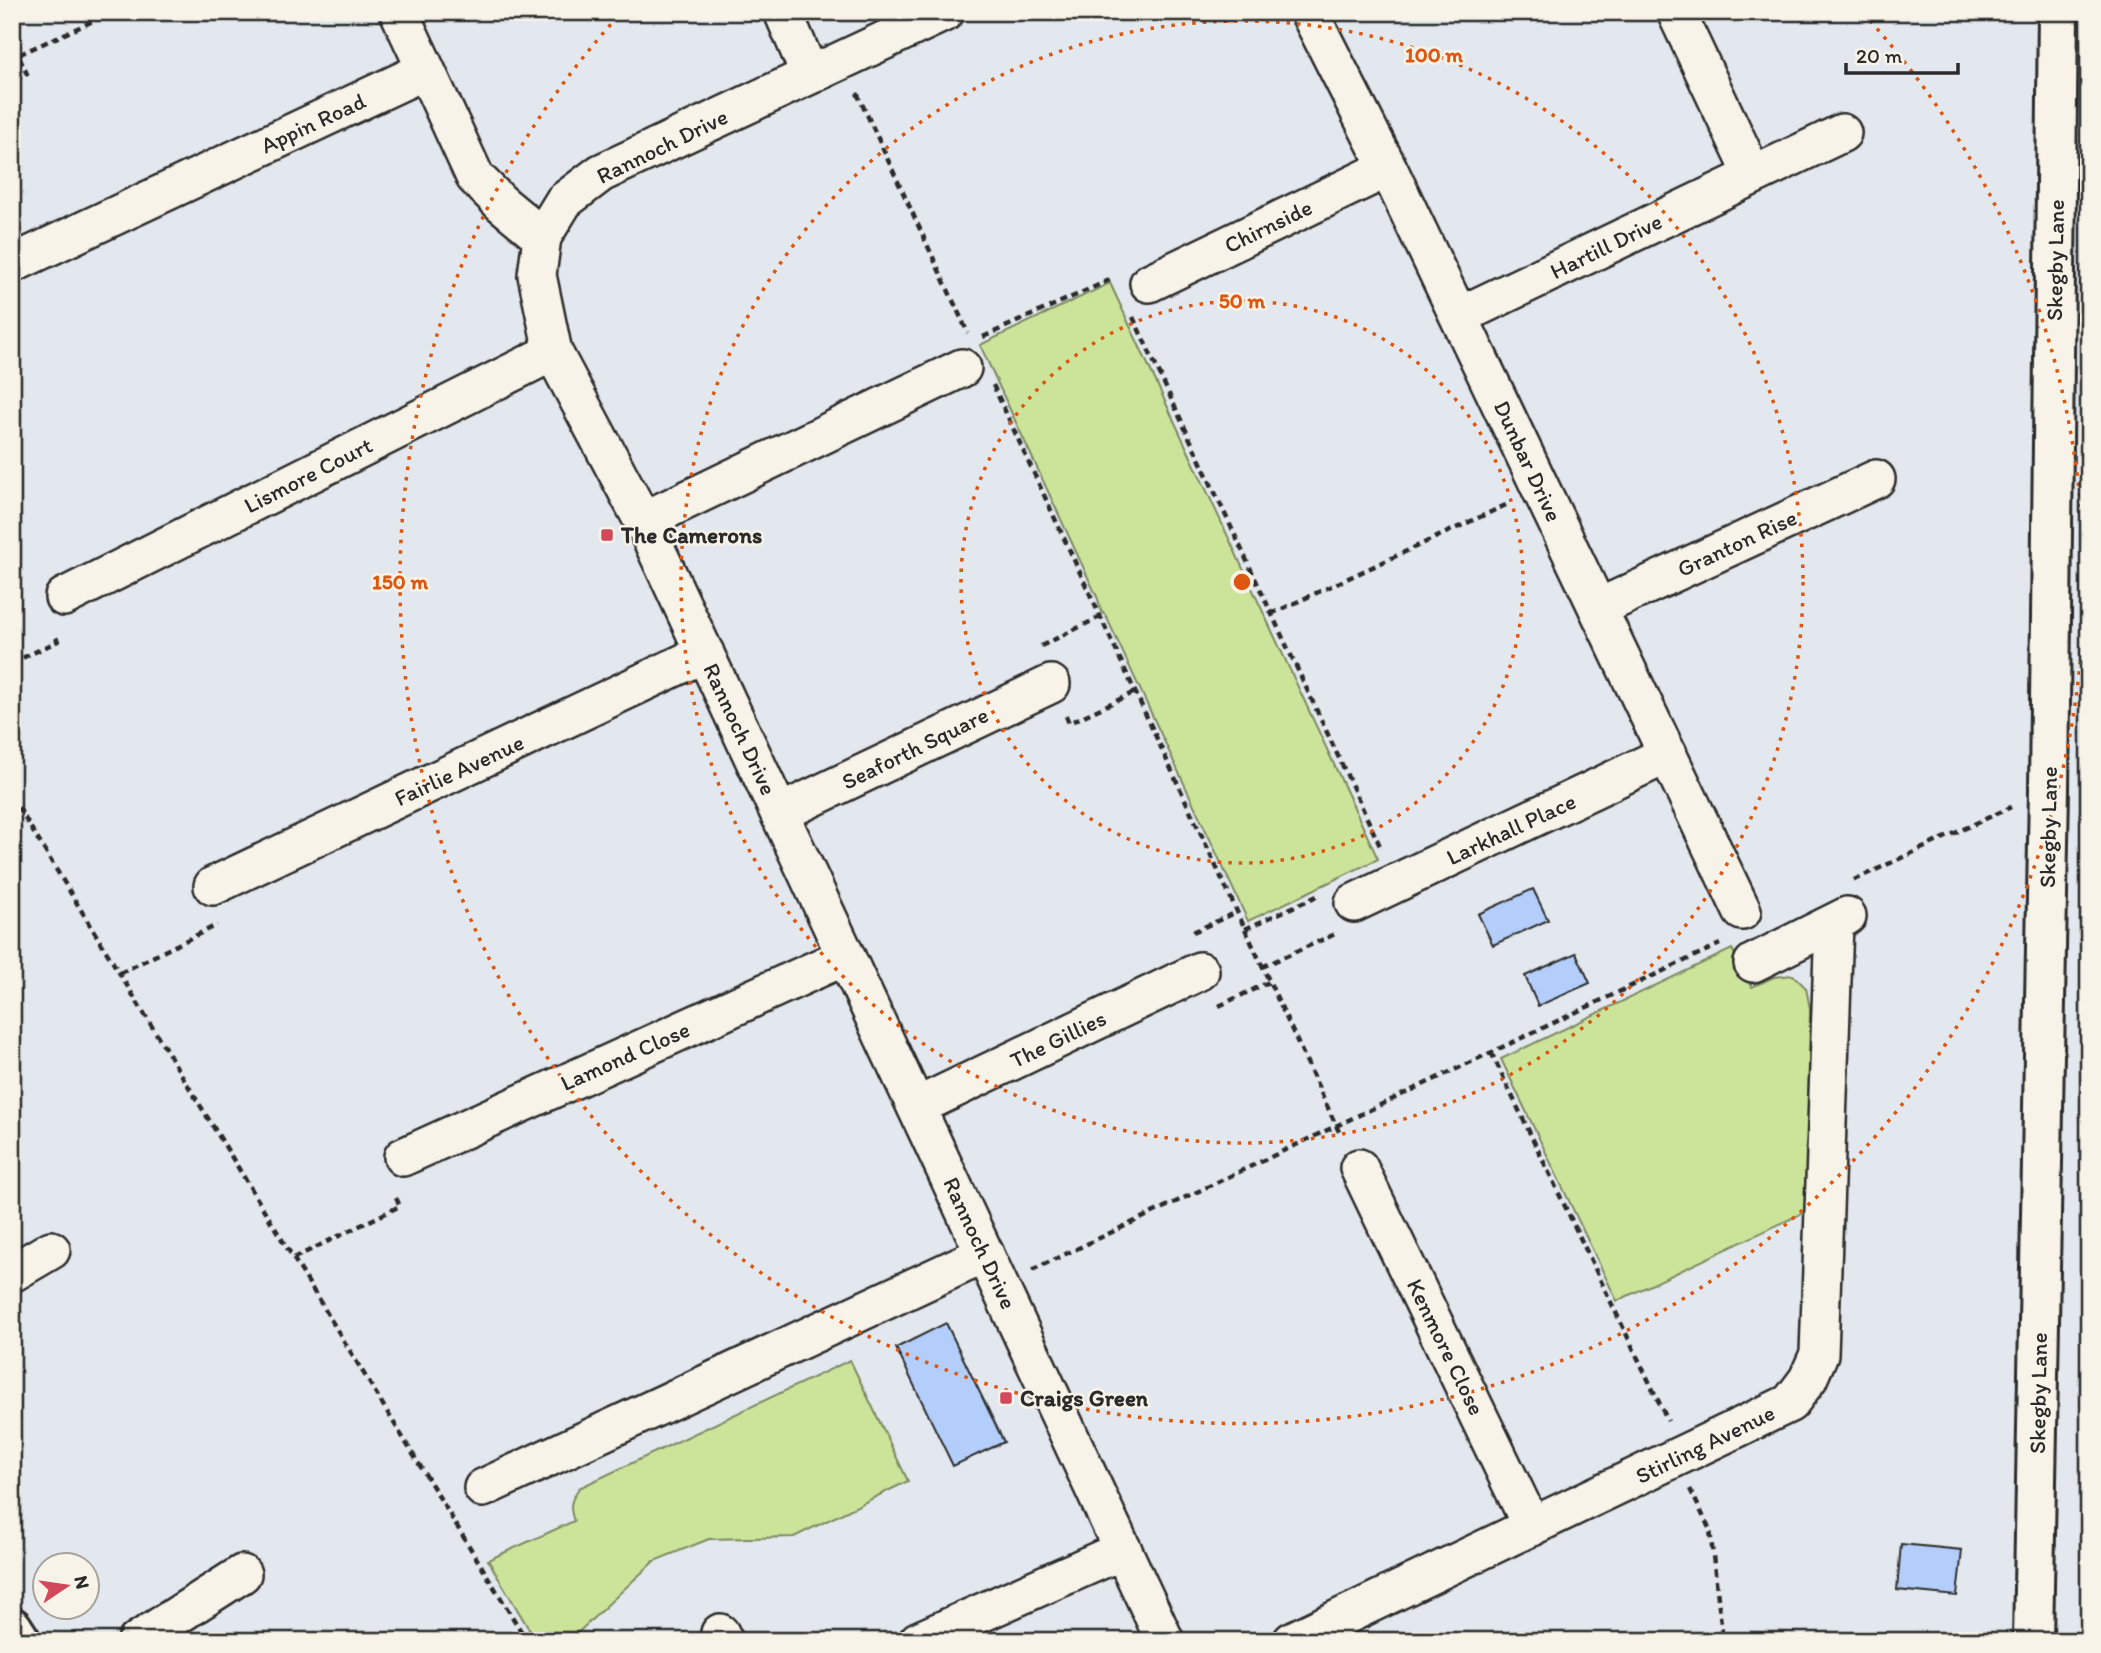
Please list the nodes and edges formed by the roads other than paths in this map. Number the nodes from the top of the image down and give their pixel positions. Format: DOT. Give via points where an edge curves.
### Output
graph roads {
  1 [pos="399,12"];
  2 [pos="783,12"];
  3 [pos="945,12"];
  4 [pos="1309,12"];
  5 [pos="1676,12"];
  6 [pos="2058,12"];
  7 [pos="826,67"];
  8 [pos="426,70"];
  9 [pos="1842,133"];
  10 [pos="1388,168"];
  11 [pos="1754,175"];
  12 [pos="542,237"];
  13 [pos="12,264"];
  14 [pos="1132,292"];
  15 [pos="1459,316"];
  16 [pos="553,352"];
  17 [pos="977,376"];
  18 [pos="1876,479"];
  19 [pos="643,521"];
  20 [pos="64,597"];
  21 [pos="1598,608"];
  22 [pos="705,653"];
  23 [pos="1051,684"];
  24 [pos="1668,754"];
  25 [pos="780,813"];
  26 [pos="213,886"];
  27 [pos="1844,907"];
  28 [pos="1346,918"];
  29 [pos="846,956"];
  30 [pos="1200,971"];
  31 [pos="916,1107"];
  32 [pos="403,1157"];
  33 [pos="1359,1168"];
  34 [pos="51,1250"];
  35 [pos="992,1270"];
  36 [pos="12,1273"];
  37 [pos="483,1488"];
  38 [pos="1532,1527"];
  39 [pos="1123,1549"];
  40 [pos="242,1574"];
  41 [pos="12,1627"];
  42 [pos="21,1641"];
  43 [pos="137,1641"];
  44 [pos="918,1641"];
  45 [pos="1165,1641"];
  46 [pos="1292,1641"];
  47 [pos="2034,1641"];
  1 -- 8 [label="street"];
  2 -- 7 [label="street"];
  3 -- 7 [label="street, Rannoch Drive"];
  4 -- 10 [label="street, Dunbar Drive"];
  5 -- 11 [label="street"];
  6 -- 47 [label="main road, Skegby Lane"];
  7 -- 12 [label="street, Rannoch Drive" via="601,173 564,201"];
  8 -- 12 [label="street" via="475,177"];
  8 -- 13 [label="street, Appin Road"];
  9 -- 11 [label="street, Hartill Drive"];
  10 -- 14 [label="street, Chirnside"];
  10 -- 15 [label="street, Dunbar Drive"];
  11 -- 15 [label="street, Hartill Drive"];
  12 -- 16 [label="street, Rannoch Drive" via="537,275"];
  15 -- 21 [label="street, Dunbar Drive"];
  16 -- 19 [label="street, Rannoch Drive"];
  16 -- 20 [label="street, Lismore Court"];
  17 -- 19 [label="street"];
  18 -- 21 [label="street, Granton Rise"];
  19 -- 22 [label="street, Rannoch Drive"];
  21 -- 24 [label="street, Dunbar Drive"];
  22 -- 25 [label="street, Rannoch Drive"];
  22 -- 26 [label="street, Fairlie Avenue"];
  23 -- 25 [label="street, Seaforth Square"];
  24 -- 27 [label="street, Dunbar Drive" via="1741,938"];
  24 -- 28 [label="street, Larkhall Place" via="1397,883"];
  25 -- 29 [label="street, Rannoch Drive"];
  27 -- 38 [label="street, Stirling Avenue" via="1819,1354 1808,1379 1790,1403"];
  29 -- 31 [label="street, Rannoch Drive"];
  29 -- 32 [label="street, Lamond Close"];
  30 -- 31 [label="street, The Gillies"];
  31 -- 35 [label="street, Rannoch Drive"];
  33 -- 38 [label="street, Kenmore Close"];
  34 -- 36 [label="street"];
  35 -- 37 [label="street"];
  35 -- 39 [label="street, Rannoch Drive"];
  38 -- 46 [label="street, Stirling Avenue"];
  39 -- 44 [label="street"];
  39 -- 45 [label="street, Rannoch Drive"];
  40 -- 43 [label="street"];
  41 -- 42 [label="main road"];
}
